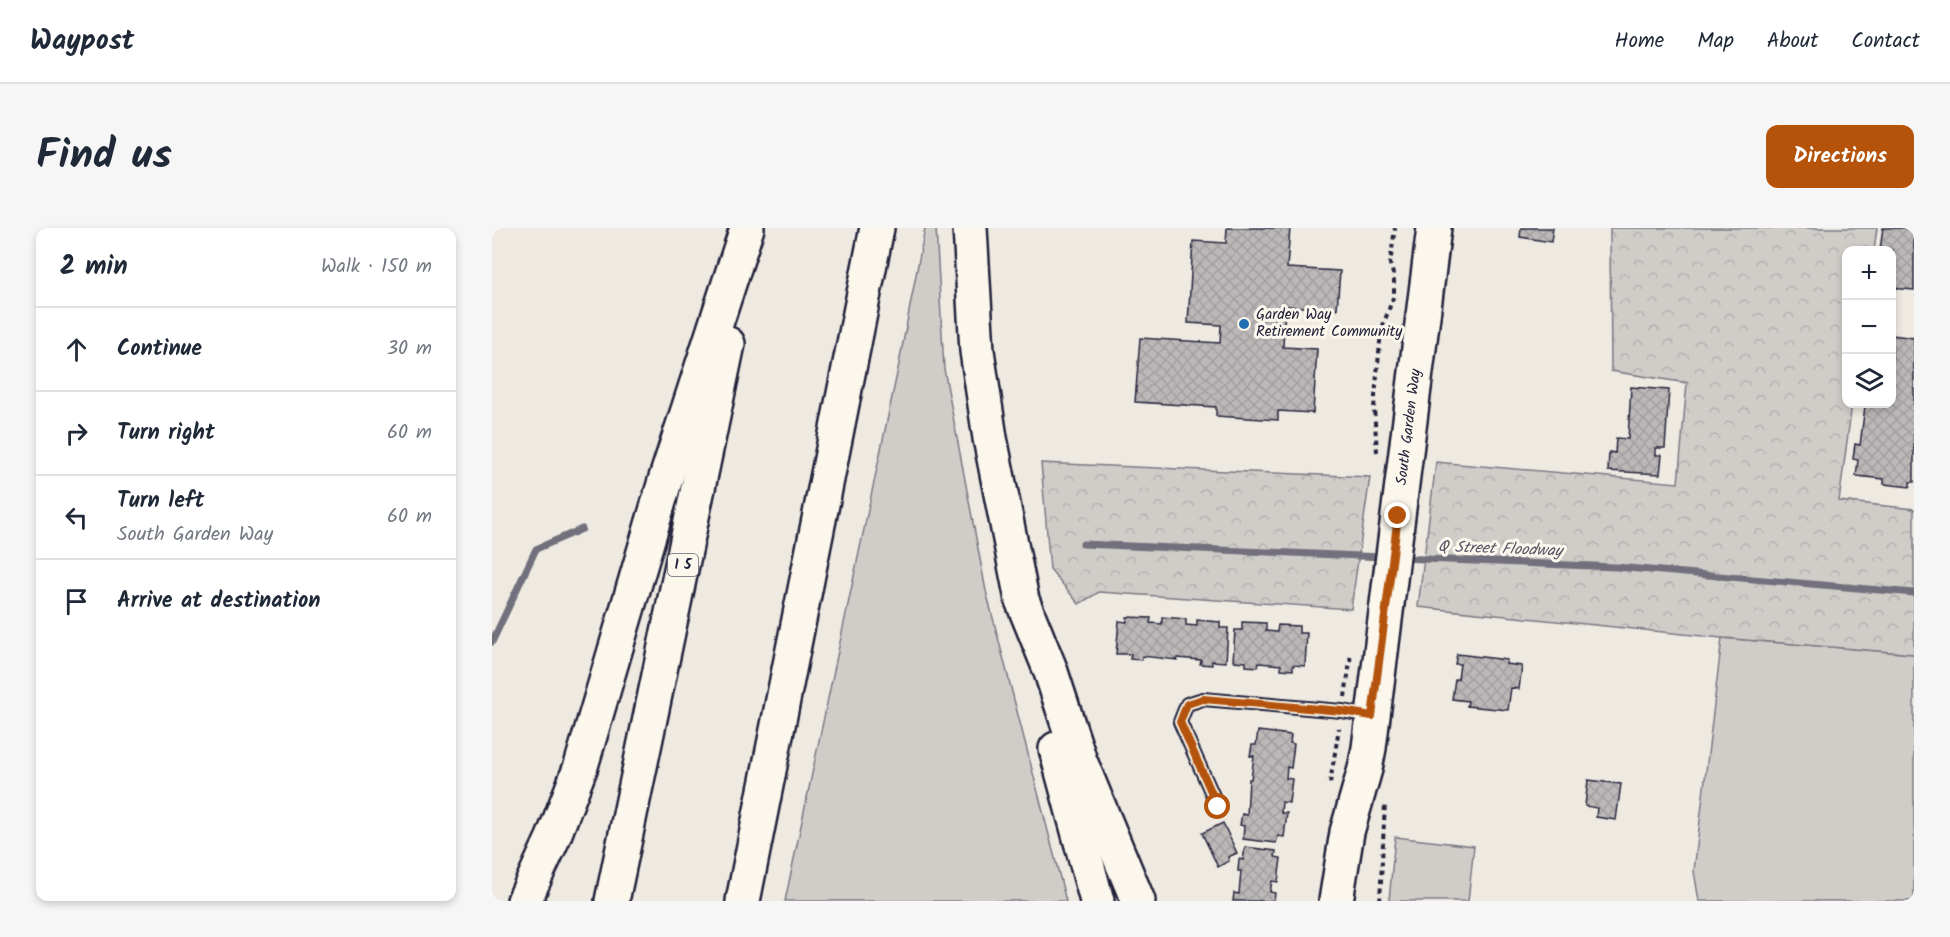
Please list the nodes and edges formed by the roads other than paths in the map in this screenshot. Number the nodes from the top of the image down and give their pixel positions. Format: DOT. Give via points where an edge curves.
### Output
graph roads {
  1 [pos="747,228"];
  2 [pos="752,228"];
  3 [pos="877,228"];
  4 [pos="970,228"];
  5 [pos="1434,228"];
  6 [pos="1022,600"];
  7 [pos="1372,716"];
  8 [pos="1365,769"];
  9 [pos="1218,807"];
  10 [pos="524,901"];
  11 [pos="612,901"];
  12 [pos="743,901"];
  13 [pos="1097,901"];
  14 [pos="1138,901"];
  15 [pos="1336,901"];
  16 [pos="1359,901"];
  1 -- 10 [label="main road" via="665,482 581,766"];
  2 -- 11 [label="main road, I 5"];
  3 -- 12 [label="main road"];
  4 -- 6 [label="main road" via="978,362"];
  5 -- 7 [label="main road, South Garden Way"];
  6 -- 13 [label="main road" via="1035,670"];
  6 -- 14 [label="main road" via="1080,761"];
  7 -- 8 [label="main road, South Garden Way"];
  7 -- 9 [label="lane" via="1203,699 1187,704 1180,722"];
  8 -- 15 [label="main road, South Garden Way" via="1347,832"];
  8 -- 16 [label="main road, South Garden Way"];
}
